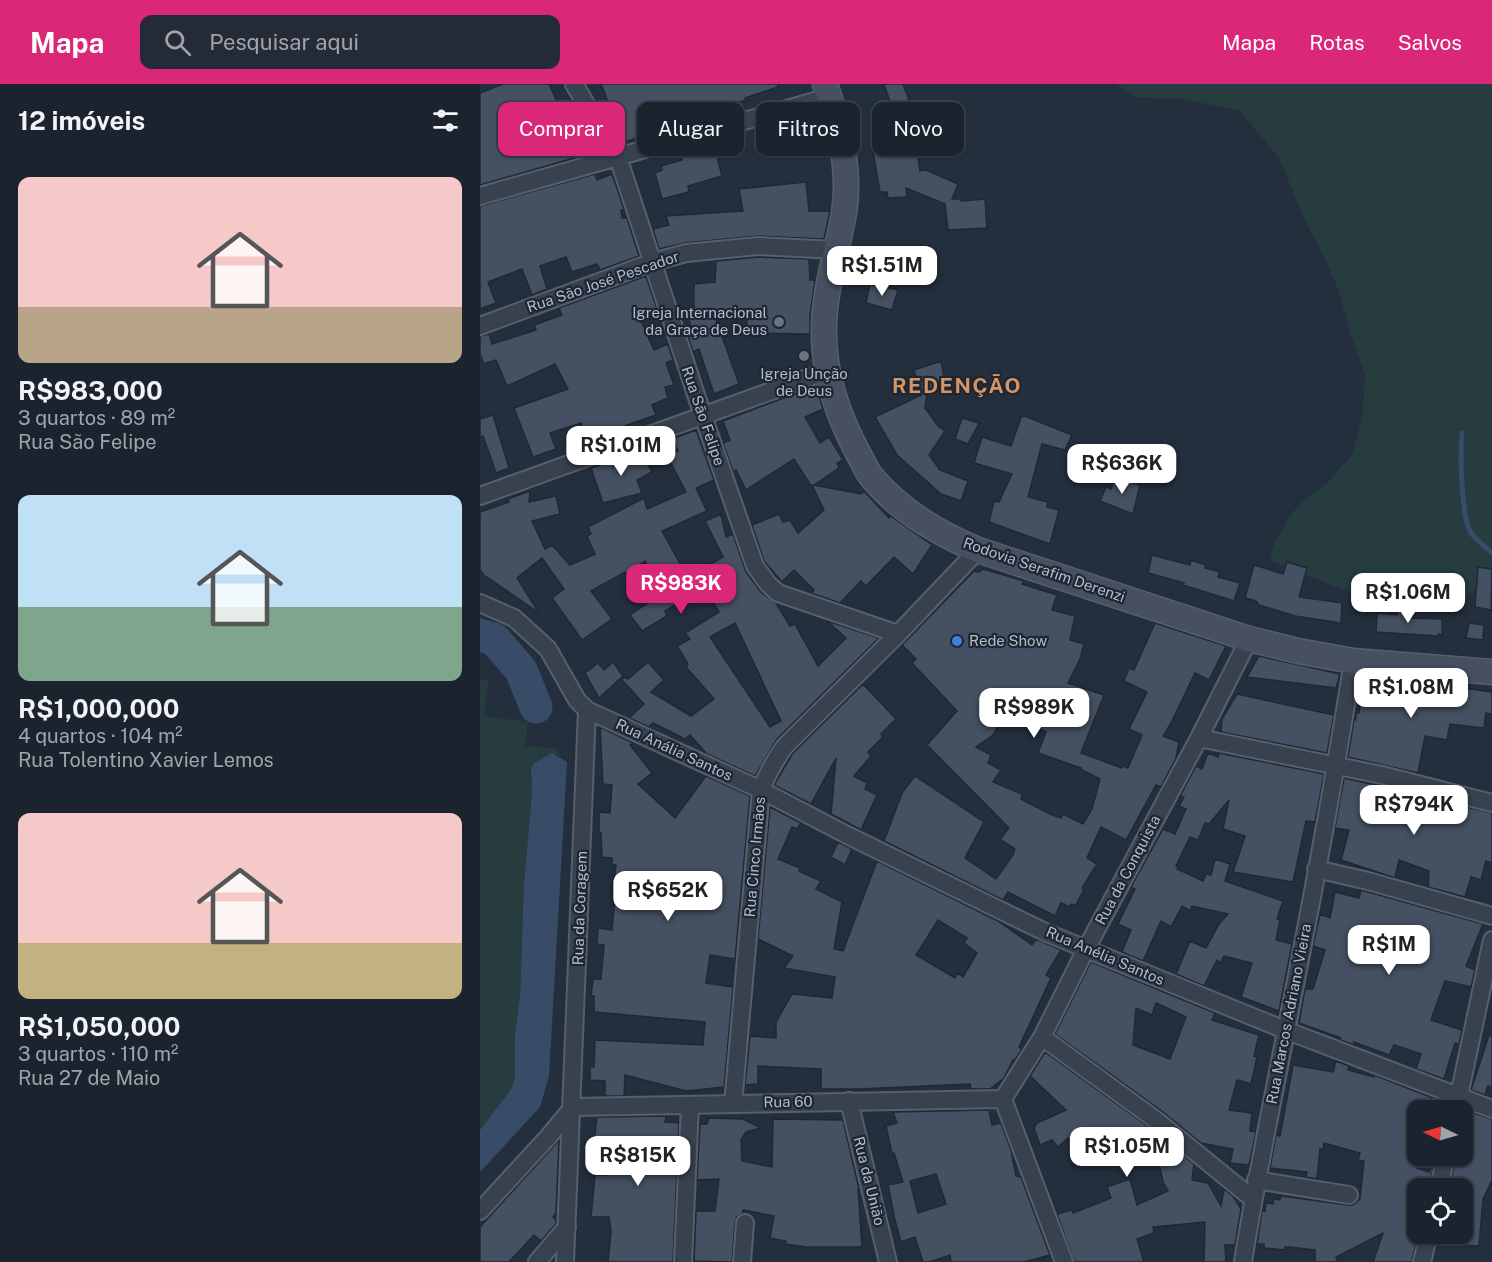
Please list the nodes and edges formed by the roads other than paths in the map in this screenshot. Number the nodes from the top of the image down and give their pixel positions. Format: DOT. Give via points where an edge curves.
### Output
graph roads {
  1 [pos="574,84"];
  2 [pos="827,90"];
  3 [pos="618,157"];
  4 [pos="480,196"];
  5 [pos="836,250"];
  6 [pos="653,262"];
  7 [pos="480,326"];
  8 [pos="827,371"];
  9 [pos="703,416"];
  10 [pos="480,496"];
  11 [pos="978,550"];
  12 [pos="480,603"];
  13 [pos="898,634"];
  14 [pos="1249,639"];
  15 [pos="1353,661"];
  16 [pos="1492,672"];
  17 [pos="587,710"];
  18 [pos="1198,738"];
  19 [pos="1336,766"];
  20 [pos="761,790"];
  21 [pos="1492,803"];
  22 [pos="1316,869"];
  23 [pos="1492,916"];
  24 [pos="1492,940"];
  25 [pos="1086,949"];
  26 [pos="1285,1030"];
  27 [pos="1042,1037"];
  28 [pos="1003,1099"];
  29 [pos="1449,1100"];
  30 [pos="1459,1100"];
  31 [pos="849,1101"];
  32 [pos="732,1104"];
  33 [pos="690,1105"];
  34 [pos="1473,1106"];
  35 [pos="573,1107"];
  36 [pos="1492,1109"];
  37 [pos="1256,1180"];
  38 [pos="1349,1195"];
  39 [pos="1253,1199"];
  40 [pos="480,1212"];
  41 [pos="744,1223"];
  42 [pos="567,1227"];
  43 [pos="1426,1244"];
  44 [pos="537,1262"];
  45 [pos="565,1262"];
  46 [pos="682,1262"];
  47 [pos="742,1262"];
  48 [pos="888,1262"];
  49 [pos="1064,1262"];
  50 [pos="1243,1262"];
  51 [pos="1422,1262"];
  1 -- 3 [label="street, Rua São Felipe"];
  2 -- 3 [label="street"];
  2 -- 5 [label="main road, Rodovia Serafim Derenzi" via="846,170 844,211"];
  3 -- 4 [label="street"];
  3 -- 6 [label="street, Rua São Felipe"];
  5 -- 6 [label="street, Rua São José Pescador" via="758,246 686,253"];
  5 -- 8 [label="main road, Rodovia Serafim Derenzi" via="826,299"];
  6 -- 7 [label="street, Rua São José Pescador"];
  6 -- 9 [label="street, Rua São Felipe"];
  8 -- 9 [label="street"];
  8 -- 11 [label="main road, Rodovia Serafim Derenzi" via="850,439 870,474 905,509 936,530"];
  9 -- 10 [label="street"];
  9 -- 13 [label="street, Rua São Felipe" via="755,566 768,584 795,600"];
  11 -- 13 [label="street, Rua Cinco Irmãos"];
  11 -- 14 [label="main road, Rodovia Serafim Derenzi"];
  12 -- 17 [label="street" via="514,618 548,649 577,700"];
  13 -- 20 [label="street, Rua Cinco Irmãos" via="785,746"];
  14 -- 15 [label="main road, Rodovia Serafim Derenzi"];
  14 -- 18 [label="street, Rua da Conquista"];
  15 -- 16 [label="main road, Rodovia Serafim Derenzi"];
  15 -- 19 [label="street, Rua Marcos Adriano Vieira"];
  17 -- 20 [label="street, Rua Anália Santos"];
  17 -- 35 [label="street, Rua da Coragem"];
  18 -- 19 [label="street"];
  18 -- 25 [label="street, Rua da Conquista"];
  19 -- 21 [label="street"];
  19 -- 22 [label="street, Rua Marcos Adriano Vieira"];
  20 -- 25 [label="street, Rua Anélia Santos"];
  20 -- 32 [label="street, Rua Cinco Irmãos"];
  22 -- 23 [label="street"];
  22 -- 26 [label="street, Rua Marcos Adriano Vieira"];
  24 -- 30 [label="street"];
  25 -- 26 [label="street, Rua Anélia Santos"];
  25 -- 27 [label="street, Rua da Conquista"];
  26 -- 29 [label="street, Rua Anélia Santos"];
  26 -- 37 [label="street, Rua Marcos Adriano Vieira"];
  27 -- 28 [label="street, Rua da Conquista"];
  27 -- 39 [label="street" via="1156,1120"];
  28 -- 31 [label="street, Rua 60"];
  28 -- 49 [label="street"];
  31 -- 32 [label="street, Rua 60"];
  31 -- 48 [label="street, Rua da União"];
  32 -- 33 [label="street, Rua 60"];
  33 -- 35 [label="street, Rua 60"];
  33 -- 46 [label="street"];
  34 -- 36 [label="street"];
  35 -- 40 [label="street"];
  35 -- 42 [label="street, Rua da Coragem"];
  37 -- 38 [label="street"];
  37 -- 39 [label="street, Rua Marcos Adriano Vieira"];
  39 -- 50 [label="street, Rua Marcos Adriano Vieira"];
  41 -- 47 [label="street"];
  42 -- 44 [label="street"];
  42 -- 45 [label="street, Rua da Coragem"];
  43 -- 51 [label="street"];
}
